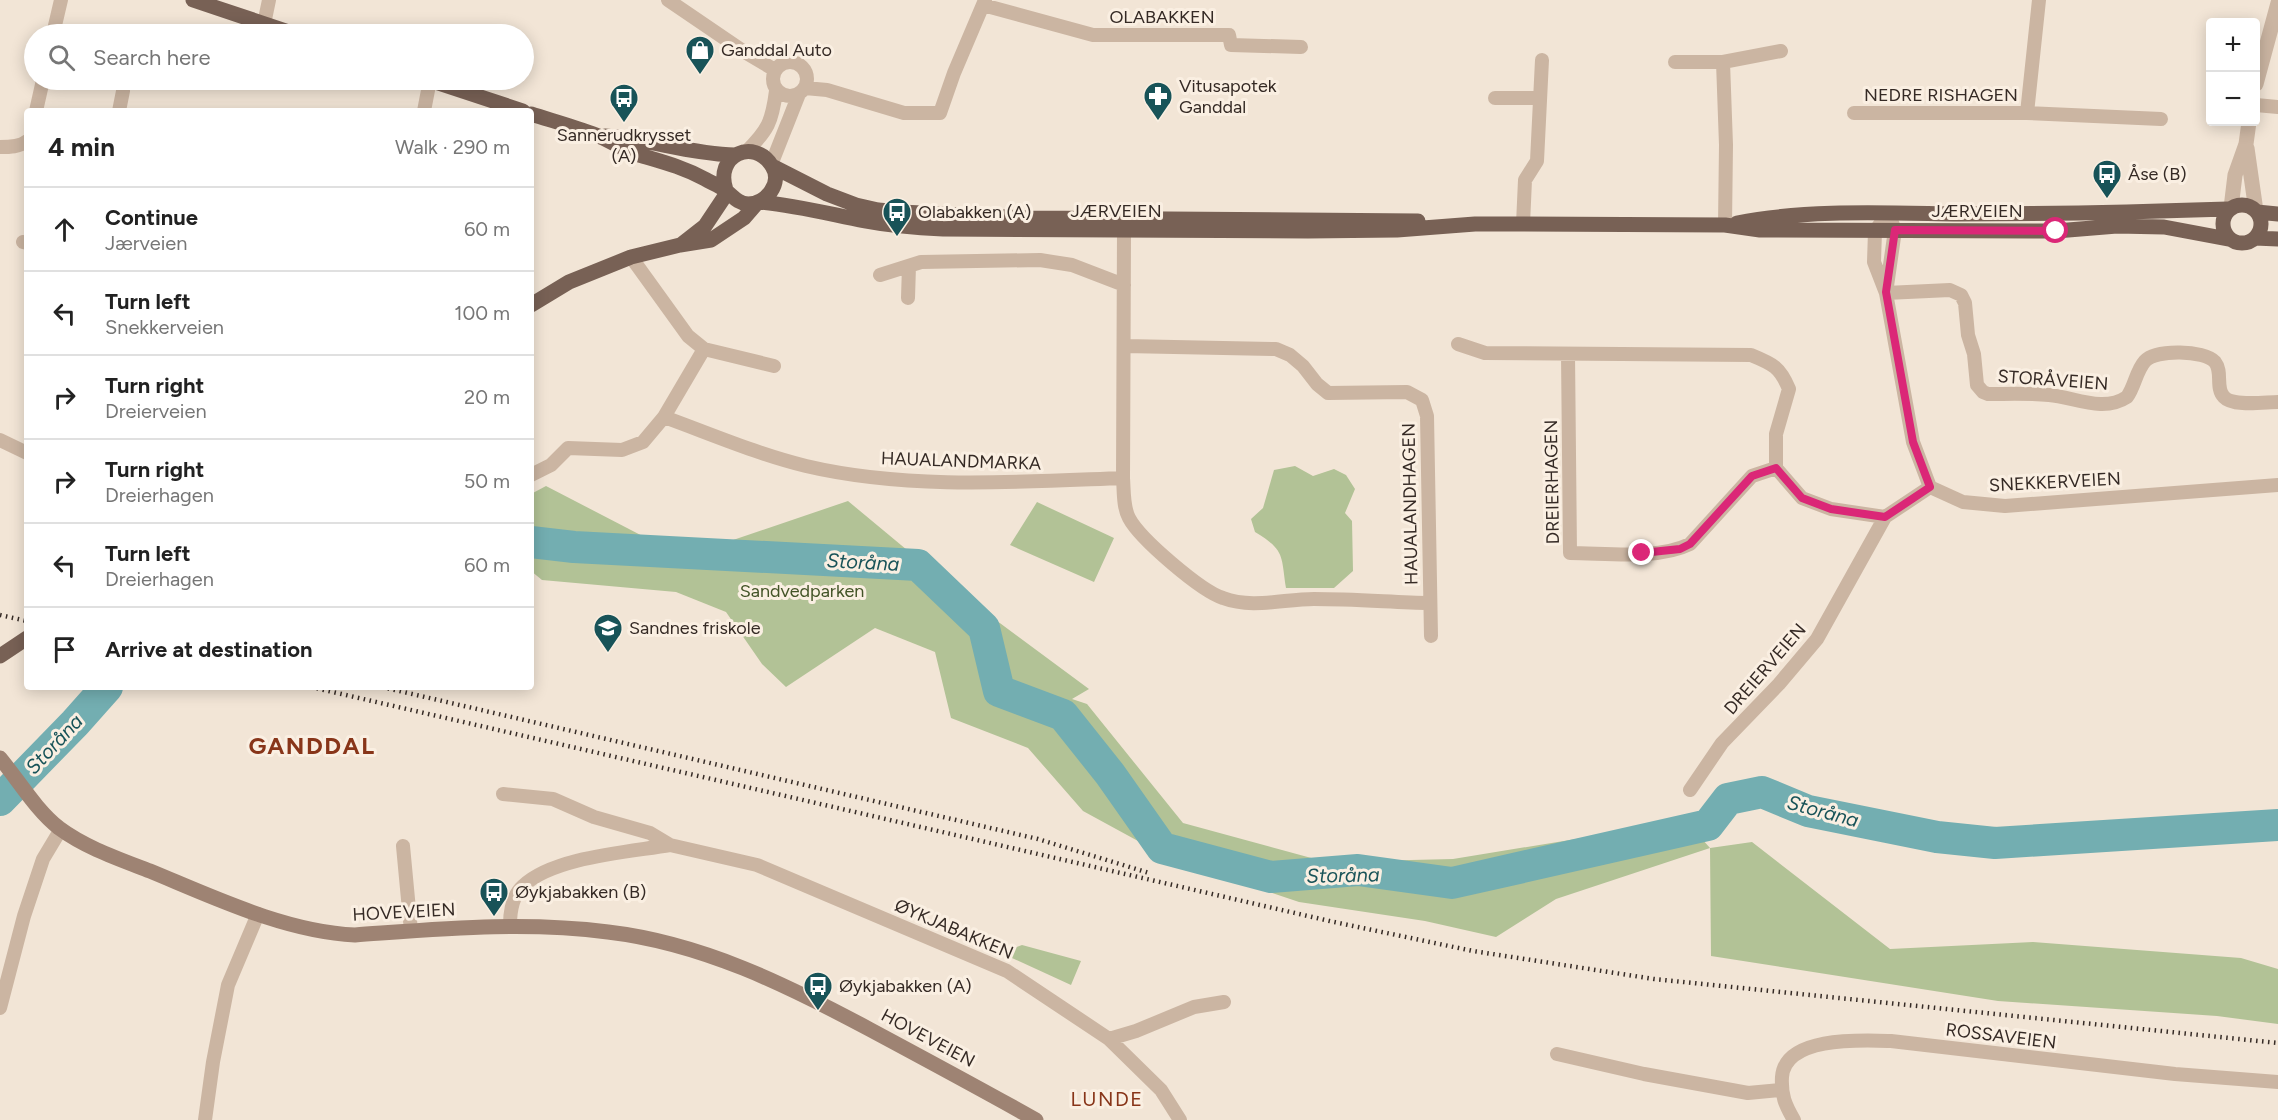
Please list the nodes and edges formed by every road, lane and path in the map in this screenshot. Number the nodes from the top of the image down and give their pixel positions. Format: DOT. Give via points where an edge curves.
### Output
graph roads {
  1 [pos="61,0"];
  2 [pos="193,0"];
  3 [pos="269,0"];
  4 [pos="668,0"];
  5 [pos="2039,0"];
  6 [pos="984,2"];
  7 [pos="2278,3"];
  8 [pos="55,24"];
  9 [pos="264,24"];
  10 [pos="1301,47"];
  11 [pos="1781,51"];
  12 [pos="1542,60"];
  13 [pos="1675,62"];
  14 [pos="1723,62"];
  15 [pos="775,70"];
  16 [pos="2259,72"];
  17 [pos="41,90"];
  18 [pos="428,90"];
  19 [pos="460,90"];
  20 [pos="123,91"];
  21 [pos="776,91"];
  22 [pos="802,91"];
  23 [pos="1495,98"];
  24 [pos="1540,98"];
  25 [pos="2260,105"];
  26 [pos="2278,107"];
  27 [pos="37,108"];
  28 [pos="120,108"];
  29 [pos="425,108"];
  30 [pos="514,108"];
  31 [pos="1854,113"];
  32 [pos="2027,114"];
  33 [pos="534,115"];
  34 [pos="2161,119"];
  35 [pos="2248,126"];
  36 [pos="596,136"];
  37 [pos="24,142"];
  38 [pos="2246,144"];
  39 [pos="0,147"];
  40 [pos="740,154"];
  41 [pos="772,165"];
  42 [pos="727,192"];
  43 [pos="758,202"];
  44 [pos="2229,209"];
  45 [pos="2256,211"];
  46 [pos="1888,213"];
  47 [pos="2278,214"];
  48 [pos="1475,224"];
  49 [pos="1523,224"];
  50 [pos="1725,225"];
  51 [pos="1895,230"];
  52 [pos="1124,231"];
  53 [pos="1875,231"];
  54 [pos="2255,238"];
  55 [pos="2228,239"];
  56 [pos="2278,239"];
  57 [pos="680,245"];
  58 [pos="631,257"];
  59 [pos="909,267"];
  60 [pos="880,274"];
  61 [pos="1124,285"];
  62 [pos="1886,292"];
  63 [pos="908,298"];
  64 [pos="534,303"];
  65 [pos="1458,344"];
  66 [pos="1125,346"];
  67 [pos="704,349"];
  68 [pos="1568,354"];
  69 [pos="774,366"];
  70 [pos="2278,402"];
  71 [pos="664,417"];
  72 [pos="0,440"];
  73 [pos="24,452"];
  74 [pos="1776,468"];
  75 [pos="534,474"];
  76 [pos="1123,478"];
  77 [pos="2278,485"];
  78 [pos="1930,487"];
  79 [pos="1885,517"];
  80 [pos="1430,603"];
  81 [pos="1431,636"];
  82 [pos="24,640"];
  83 [pos="0,657"];
  84 [pos="0,758"];
  85 [pos="1690,790"];
  86 [pos="503,794"];
  87 [pos="61,829"];
  88 [pos="670,845"];
  89 [pos="403,846"];
  90 [pos="258,914"];
  91 [pos="510,925"];
  92 [pos="411,931"];
  93 [pos="1224,1002"];
  94 [pos="0,1008"];
  95 [pos="1110,1039"];
  96 [pos="1557,1054"];
  97 [pos="2278,1082"];
  98 [pos="1781,1090"];
  99 [pos="205,1120"];
  100 [pos="1036,1120"];
  101 [pos="1180,1120"];
  102 [pos="1794,1120"];
  1 -- 8 [label="street"];
  2 -- 9 [label="main road"];
  3 -- 9 [label="street"];
  4 -- 15 [label="street"];
  5 -- 32 [label="street, NEDRE RISHAGEN"];
  6 -- 10 [label="street, OLABAKKEN" via="1093,35 1229,35 1231,45"];
  6 -- 22 [label="street, OLABAKKEN" via="940,113 904,112 827,90"];
  7 -- 16 [label="street"];
  11 -- 14 [label="street"];
  12 -- 24 [label="street"];
  13 -- 14 [label="street"];
  14 -- 50 [label="street"];
  15 -- 21 [label="street" via="772,81"];
  15 -- 22 [label="street" via="786,62 798,64 807,76"];
  17 -- 27 [label="street"];
  18 -- 29 [label="street"];
  19 -- 30 [label="main road"];
  20 -- 28 [label="street"];
  21 -- 22 [label="street" via="787,97"];
  21 -- 40 [label="street" via="773,116 763,135"];
  22 -- 41 [label="street"];
  23 -- 24 [label="street"];
  24 -- 49 [label="street" via="1537,161 1524,180"];
  25 -- 26 [label="street"];
  31 -- 32 [label="street, NEDRE RISHAGEN"];
  32 -- 34 [label="street, NEDRE RISHAGEN"];
  33 -- 36 [label="main road"];
  35 -- 38 [label="street"];
  36 -- 40 [label="main road" via="635,138 717,155"];
  36 -- 42 [label="main road" via="631,152 683,167"];
  37 -- 39 [label="street"];
  38 -- 44 [label="street"];
  38 -- 45 [label="street"];
  40 -- 41 [label="main road" via="756,153"];
  40 -- 42 [label="main road" via="723,171"];
  41 -- 43 [label="main road" via="774,187"];
  41 -- 48 [label="main road, JÆRVEIEN" via="856,205 901,212 1030,218 1395,219"];
  42 -- 43 [label="main road" via="736,201"];
  42 -- 57 [label="main road" via="705,226"];
  43 -- 52 [label="main road, JÆRVEIEN" via="794,205 903,227"];
  43 -- 57 [label="main road" via="744,218 711,240"];
  44 -- 45 [label="main road" via="2241,205"];
  44 -- 46 [label="main road, JÆRVEIEN"];
  44 -- 55 [label="main road" via="2222,225"];
  45 -- 47 [label="main road"];
  45 -- 54 [label="main road" via="2261,225"];
  46 -- 50 [label="main road, JÆRVEIEN" via="1758,219"];
  46 -- 51 [label="street"];
  46 -- 53 [label="street"];
  48 -- 49 [label="main road, JÆRVEIEN"];
  48 -- 52 [label="main road, JÆRVEIEN" via="1397,230"];
  49 -- 50 [label="main road, JÆRVEIEN"];
  50 -- 53 [label="main road, JÆRVEIEN" via="1760,230"];
  51 -- 53 [label="main road, JÆRVEIEN"];
  51 -- 55 [label="main road, JÆRVEIEN" via="2164,227"];
  51 -- 62 [label="street"];
  52 -- 61 [label="street"];
  53 -- 62 [label="street" via="1874,262"];
  54 -- 55 [label="main road" via="2243,244"];
  54 -- 56 [label="main road"];
  57 -- 58 [label="main road"];
  58 -- 64 [label="main road" via="569,282"];
  58 -- 67 [label="street" via="688,336"];
  59 -- 60 [label="street"];
  59 -- 61 [label="street" via="921,262 1040,260 1072,265"];
  59 -- 63 [label="street"];
  61 -- 66 [label="street"];
  62 -- 70 [label="street, STORÅVEIEN" via="1950,290 1961,295 1977,385 1988,394 2049,395 2081,403 2112,403 2127,397 2140,367 2150,357 2176,353 2196,354 2214,361 2220,390 2235,403"];
  62 -- 78 [label="street" via="1913,442"];
  65 -- 68 [label="street" via="1485,353"];
  66 -- 76 [label="street"];
  66 -- 80 [label="street, HAUALANDHAGEN" via="1276,349 1290,355 1328,393 1407,392 1422,400 1427,416"];
  67 -- 69 [label="street"];
  67 -- 71 [label="street"];
  68 -- 74 [label="street" via="1751,355 1772,363 1789,389 1776,434"];
  68 -- 74 [label="street, DREIERHAGEN" via="1570,553 1680,549 1690,544 1752,476"];
  71 -- 75 [label="street" via="643,442 622,450 568,448 551,465"];
  71 -- 76 [label="street, HAUALANDMARKA" via="807,466 899,480 1000,483"];
  72 -- 73 [label="street"];
  74 -- 79 [label="street" via="1802,498 1831,509"];
  76 -- 80 [label="street" via="1129,519 1161,554 1222,598 1246,603 1313,599"];
  77 -- 78 [label="street, SNEKKERVEIEN" via="2005,506 1963,502"];
  78 -- 79 [label="street, DREIERVEIEN"];
  79 -- 85 [label="street, DREIERVEIEN" via="1817,639 1722,743"];
  80 -- 81 [label="street, HAUALANDHAGEN"];
  82 -- 83 [label="main road"];
  84 -- 87 [label="main road, HOVEVEIEN"];
  86 -- 88 [label="street, ØYKJABAKKEN" via="553,799 594,817 650,833"];
  87 -- 90 [label="main road, HOVEVEIEN" via="95,849"];
  87 -- 94 [label="street" via="43,859"];
  88 -- 91 [label="street, ØYKJABAKKEN" via="586,858 542,874 522,887 510,908"];
  88 -- 95 [label="street, ØYKJABAKKEN" via="757,865 1007,971"];
  89 -- 92 [label="street"];
  90 -- 92 [label="main road, HOVEVEIEN" via="332,934"];
  90 -- 99 [label="street" via="228,985"];
  91 -- 92 [label="main road, HOVEVEIEN"];
  91 -- 100 [label="main road, HOVEVEIEN" via="609,932 735,964 779,982"];
  93 -- 95 [label="street" via="1194,1007"];
  95 -- 101 [label="street, ØYKJABAKKEN" via="1161,1090"];
  96 -- 98 [label="street" via="1748,1093"];
  97 -- 98 [label="street, ROSSAVEIEN" via="1857,1040 1817,1045 1796,1053 1783,1068"];
  98 -- 102 [label="street"];
}
